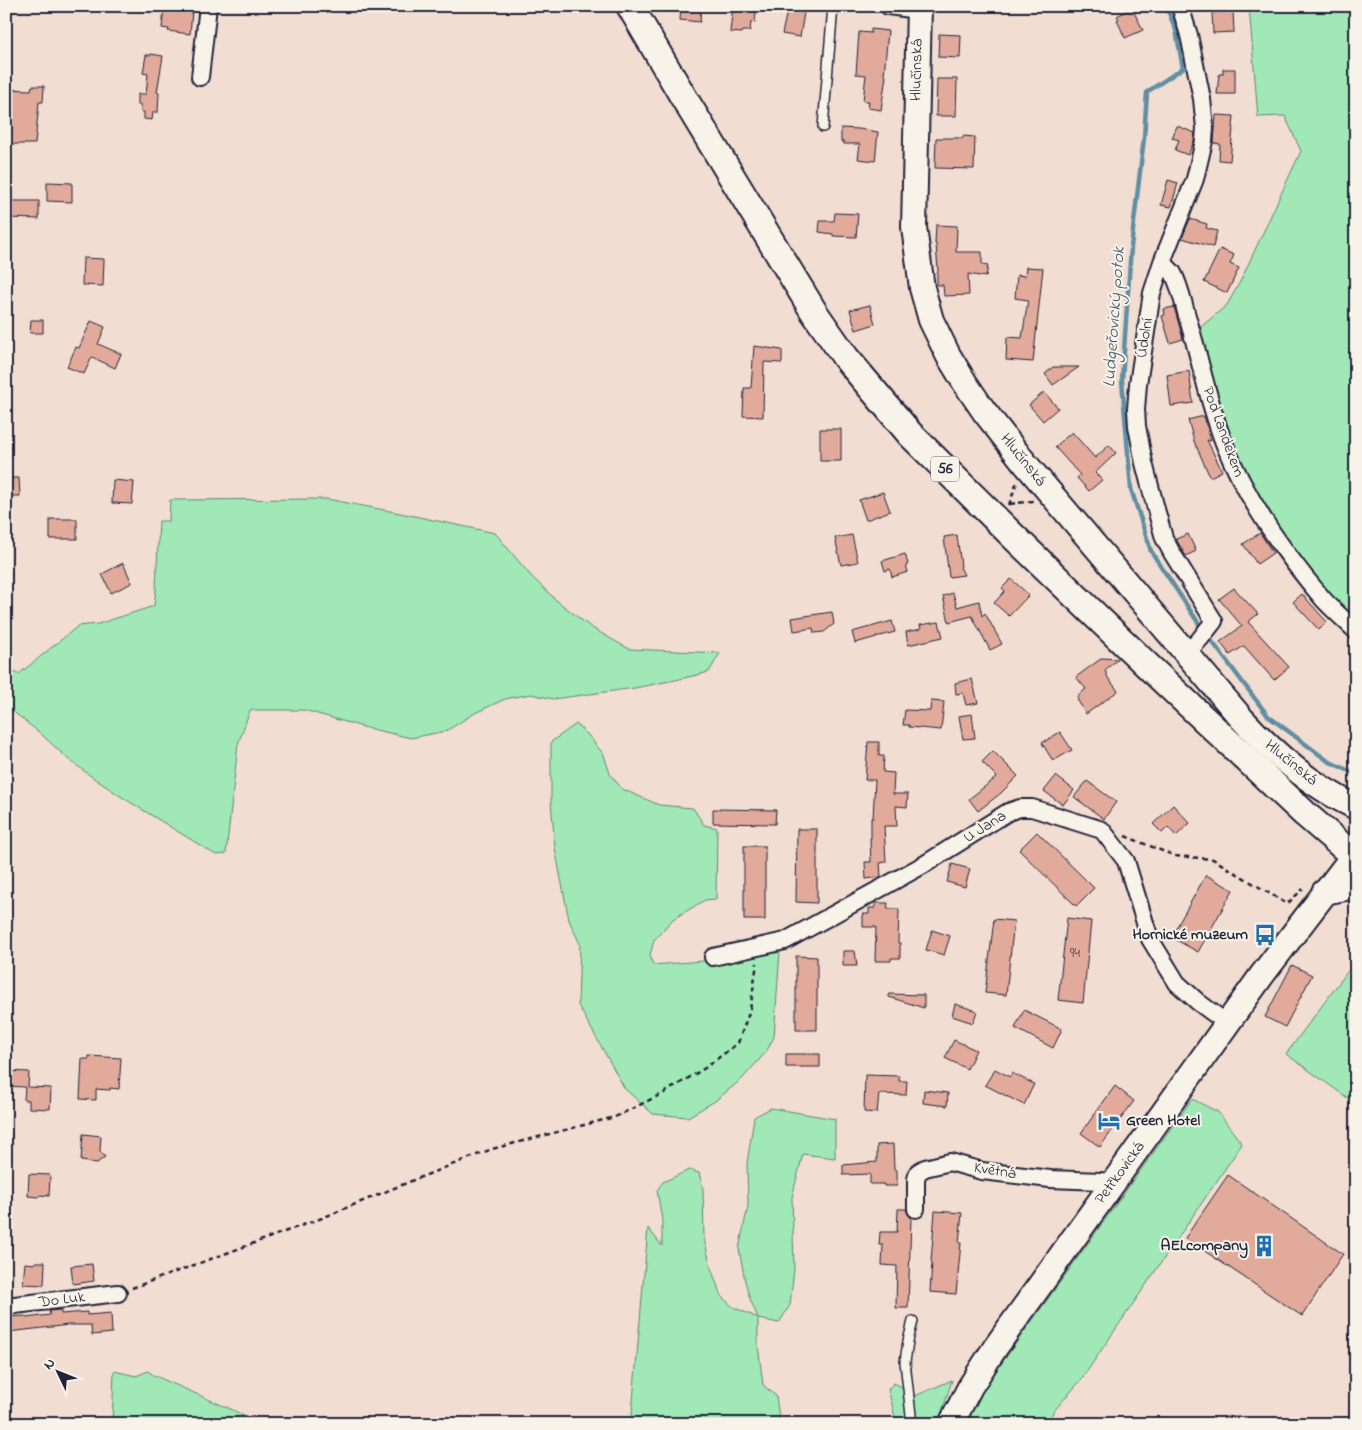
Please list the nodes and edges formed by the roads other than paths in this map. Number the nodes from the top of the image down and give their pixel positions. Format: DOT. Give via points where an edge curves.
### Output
graph roads {
  1 [pos="208,6"];
  2 [pos="630,6"];
  3 [pos="833,6"];
  4 [pos="888,6"];
  5 [pos="1180,6"];
  6 [pos="919,8"];
  7 [pos="200,77"];
  8 [pos="823,127"];
  9 [pos="1162,262"];
  10 [pos="1356,631"];
  11 [pos="1198,640"];
  12 [pos="1356,807"];
  13 [pos="1354,857"];
  14 [pos="1356,886"];
  15 [pos="1324,892"];
  16 [pos="713,956"];
  17 [pos="1228,1024"];
  18 [pos="1111,1185"];
  19 [pos="916,1209"];
  20 [pos="118,1293"];
  21 [pos="6,1306"];
  22 [pos="913,1321"];
  23 [pos="912,1424"];
  24 [pos="951,1424"];
  1 -- 7 [label="street"];
  2 -- 13 [label="main road, 56" via="814,312 846,358 910,434 1158,675"];
  3 -- 8 [label="lane"];
  4 -- 6 [label="street"];
  5 -- 9 [label="street, Údolní" via="1197,70 1205,134 1195,179"];
  6 -- 11 [label="street, Hlučínská" via="914,227 930,320 965,383 1024,462"];
  9 -- 10 [label="street, Pod Landekem" via="1176,281 1193,333 1210,404 1239,479 1290,558 1324,600"];
  9 -- 11 [label="street, Údolní" via="1152,293 1144,340 1137,426 1164,538 1214,621"];
  11 -- 12 [label="street, Hlučínská" via="1242,719 1271,750 1300,774"];
  13 -- 15 [label="street, Petřkovická"];
  14 -- 15 [label="street"];
  15 -- 17 [label="street, Petřkovická"];
  16 -- 17 [label="street, U Jana" via="785,941 925,864 1008,812 1032,808 1102,830 1126,861 1150,939 1177,983"];
  17 -- 18 [label="street, Petřkovická"];
  18 -- 19 [label="street, Květná" via="1101,1181 982,1171 950,1162 918,1172"];
  18 -- 24 [label="street, Petřkovická" via="986,1361"];
  20 -- 21 [label="street, Do Luk"];
  22 -- 23 [label="lane" via="905,1362"];
}
